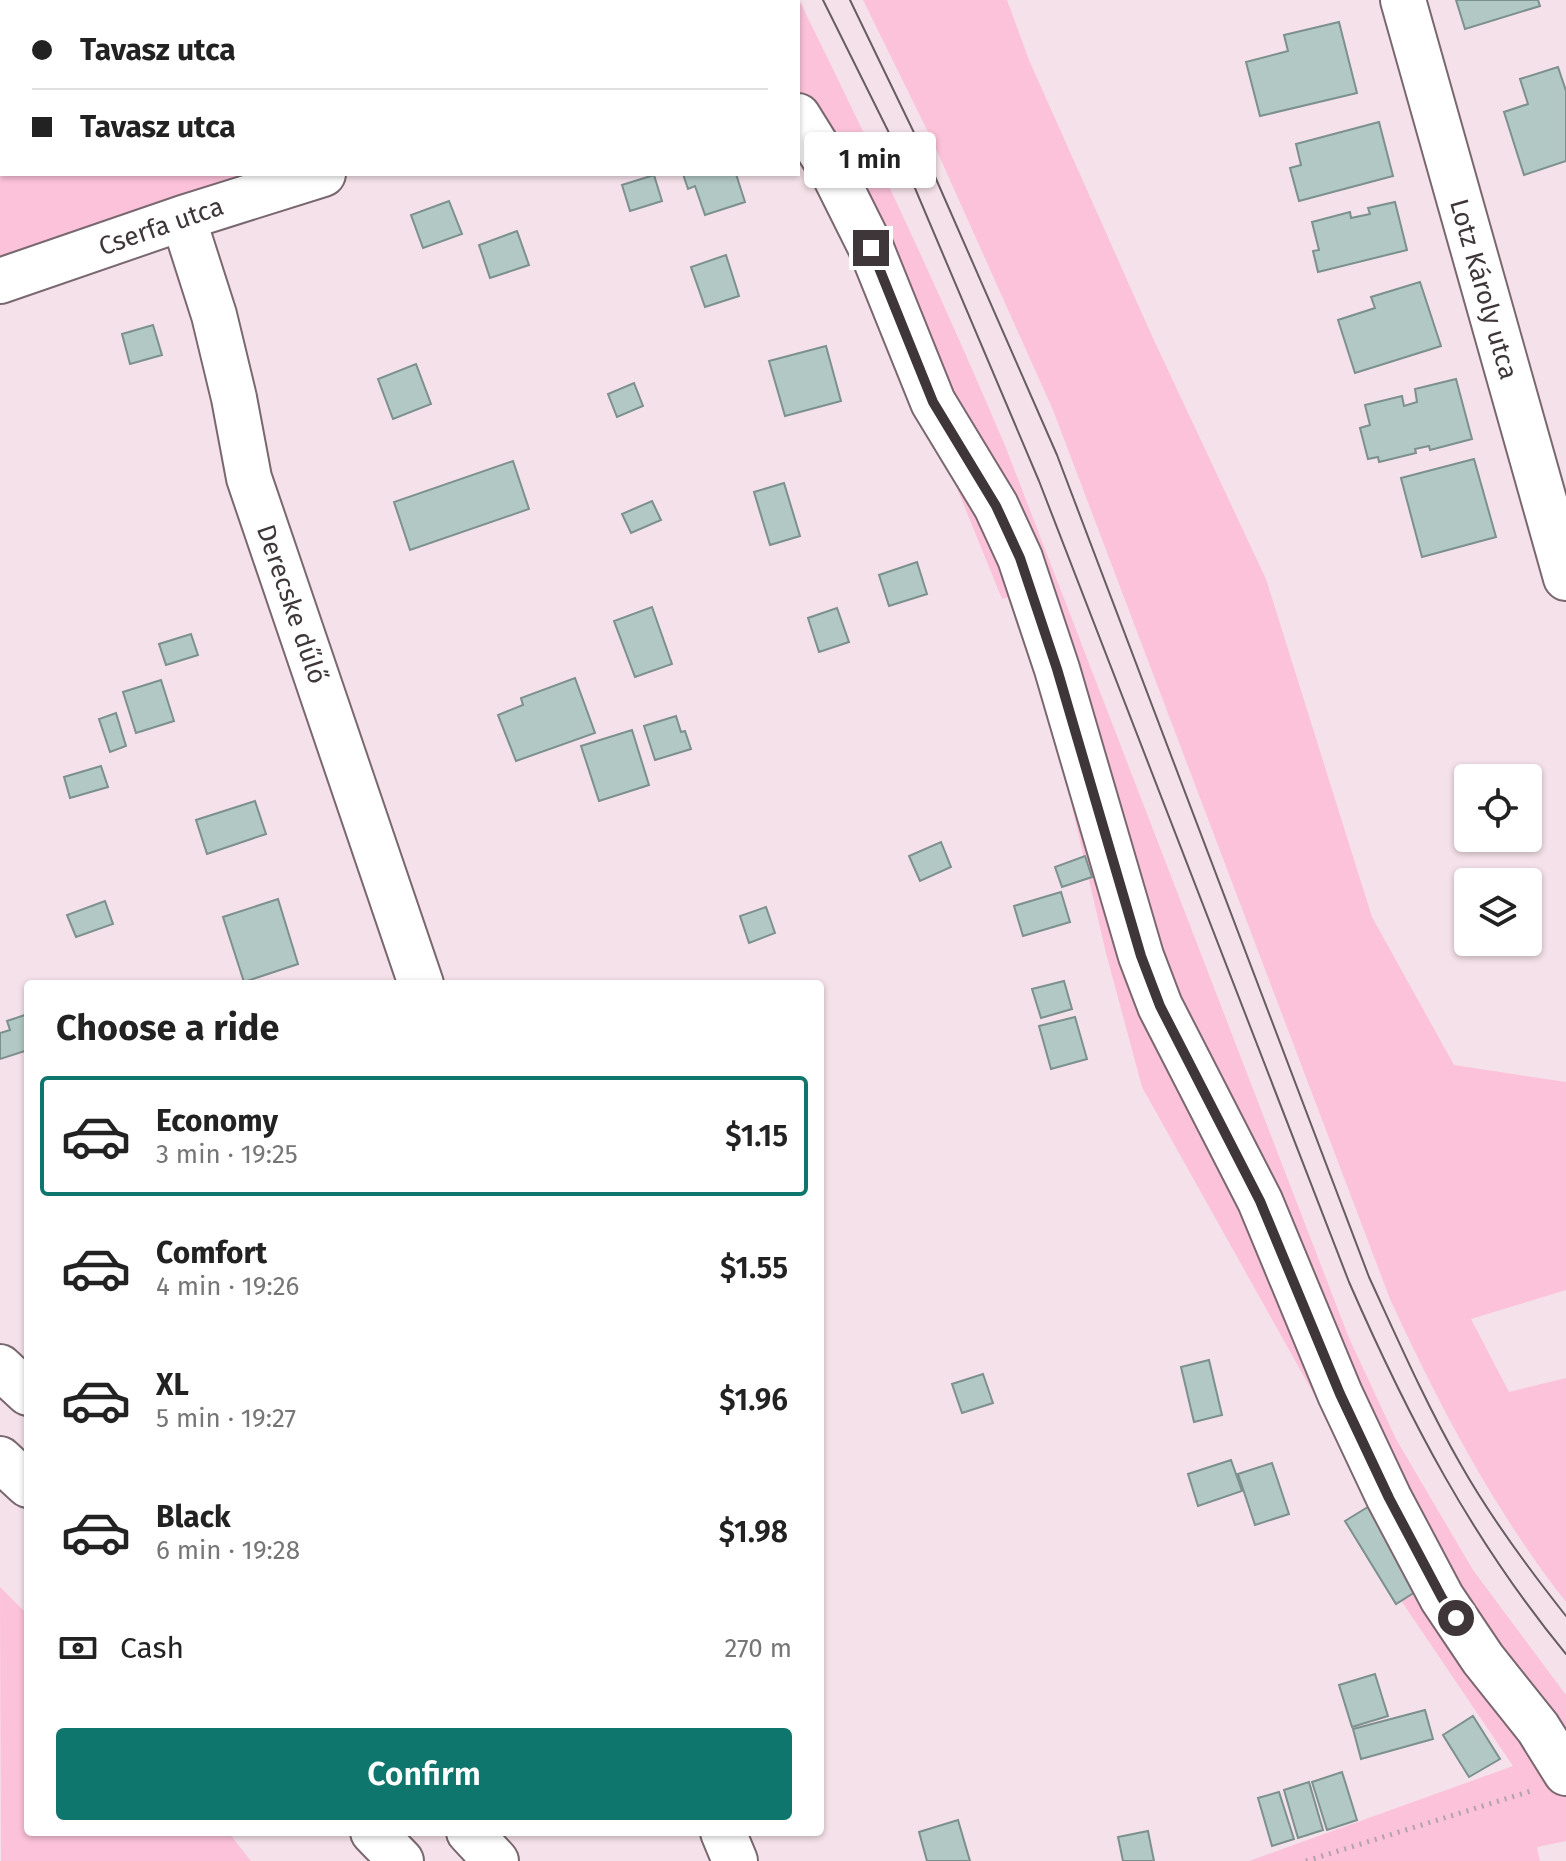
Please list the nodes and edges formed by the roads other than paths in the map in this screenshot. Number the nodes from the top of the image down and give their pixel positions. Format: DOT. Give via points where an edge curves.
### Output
graph roads {
  1 [pos="1403,0"];
  2 [pos="800,119"];
  3 [pos="317,176"];
  4 [pos="183,218"];
  5 [pos="0,281"];
  6 [pos="1566,578"];
  7 [pos="420,980"];
  8 [pos="0,1367"];
  9 [pos="24,1389"];
  10 [pos="0,1459"];
  11 [pos="24,1481"];
  12 [pos="1552,1781"];
  13 [pos="377,1836"];
  14 [pos="473,1836"];
  15 [pos="725,1836"];
  16 [pos="401,1861"];
  17 [pos="496,1861"];
  18 [pos="735,1861"];
  1 -- 6 [label="main road, Lotz Károly utca"];
  2 -- 12 [label="main road" via="871,248 933,402 996,506 1020,558 1160,1006 1260,1201 1389,1498 1442,1598 1538,1728"];
  3 -- 4 [label="main road, Cserfa utca"];
  4 -- 5 [label="main road, Cserfa utca"];
  4 -- 7 [label="main road, Derecske dűlő" via="214,315 249,478"];
  8 -- 9 [label="main road"];
  10 -- 11 [label="main road"];
  13 -- 16 [label="main road"];
  14 -- 17 [label="main road"];
  15 -- 18 [label="main road"];
}
